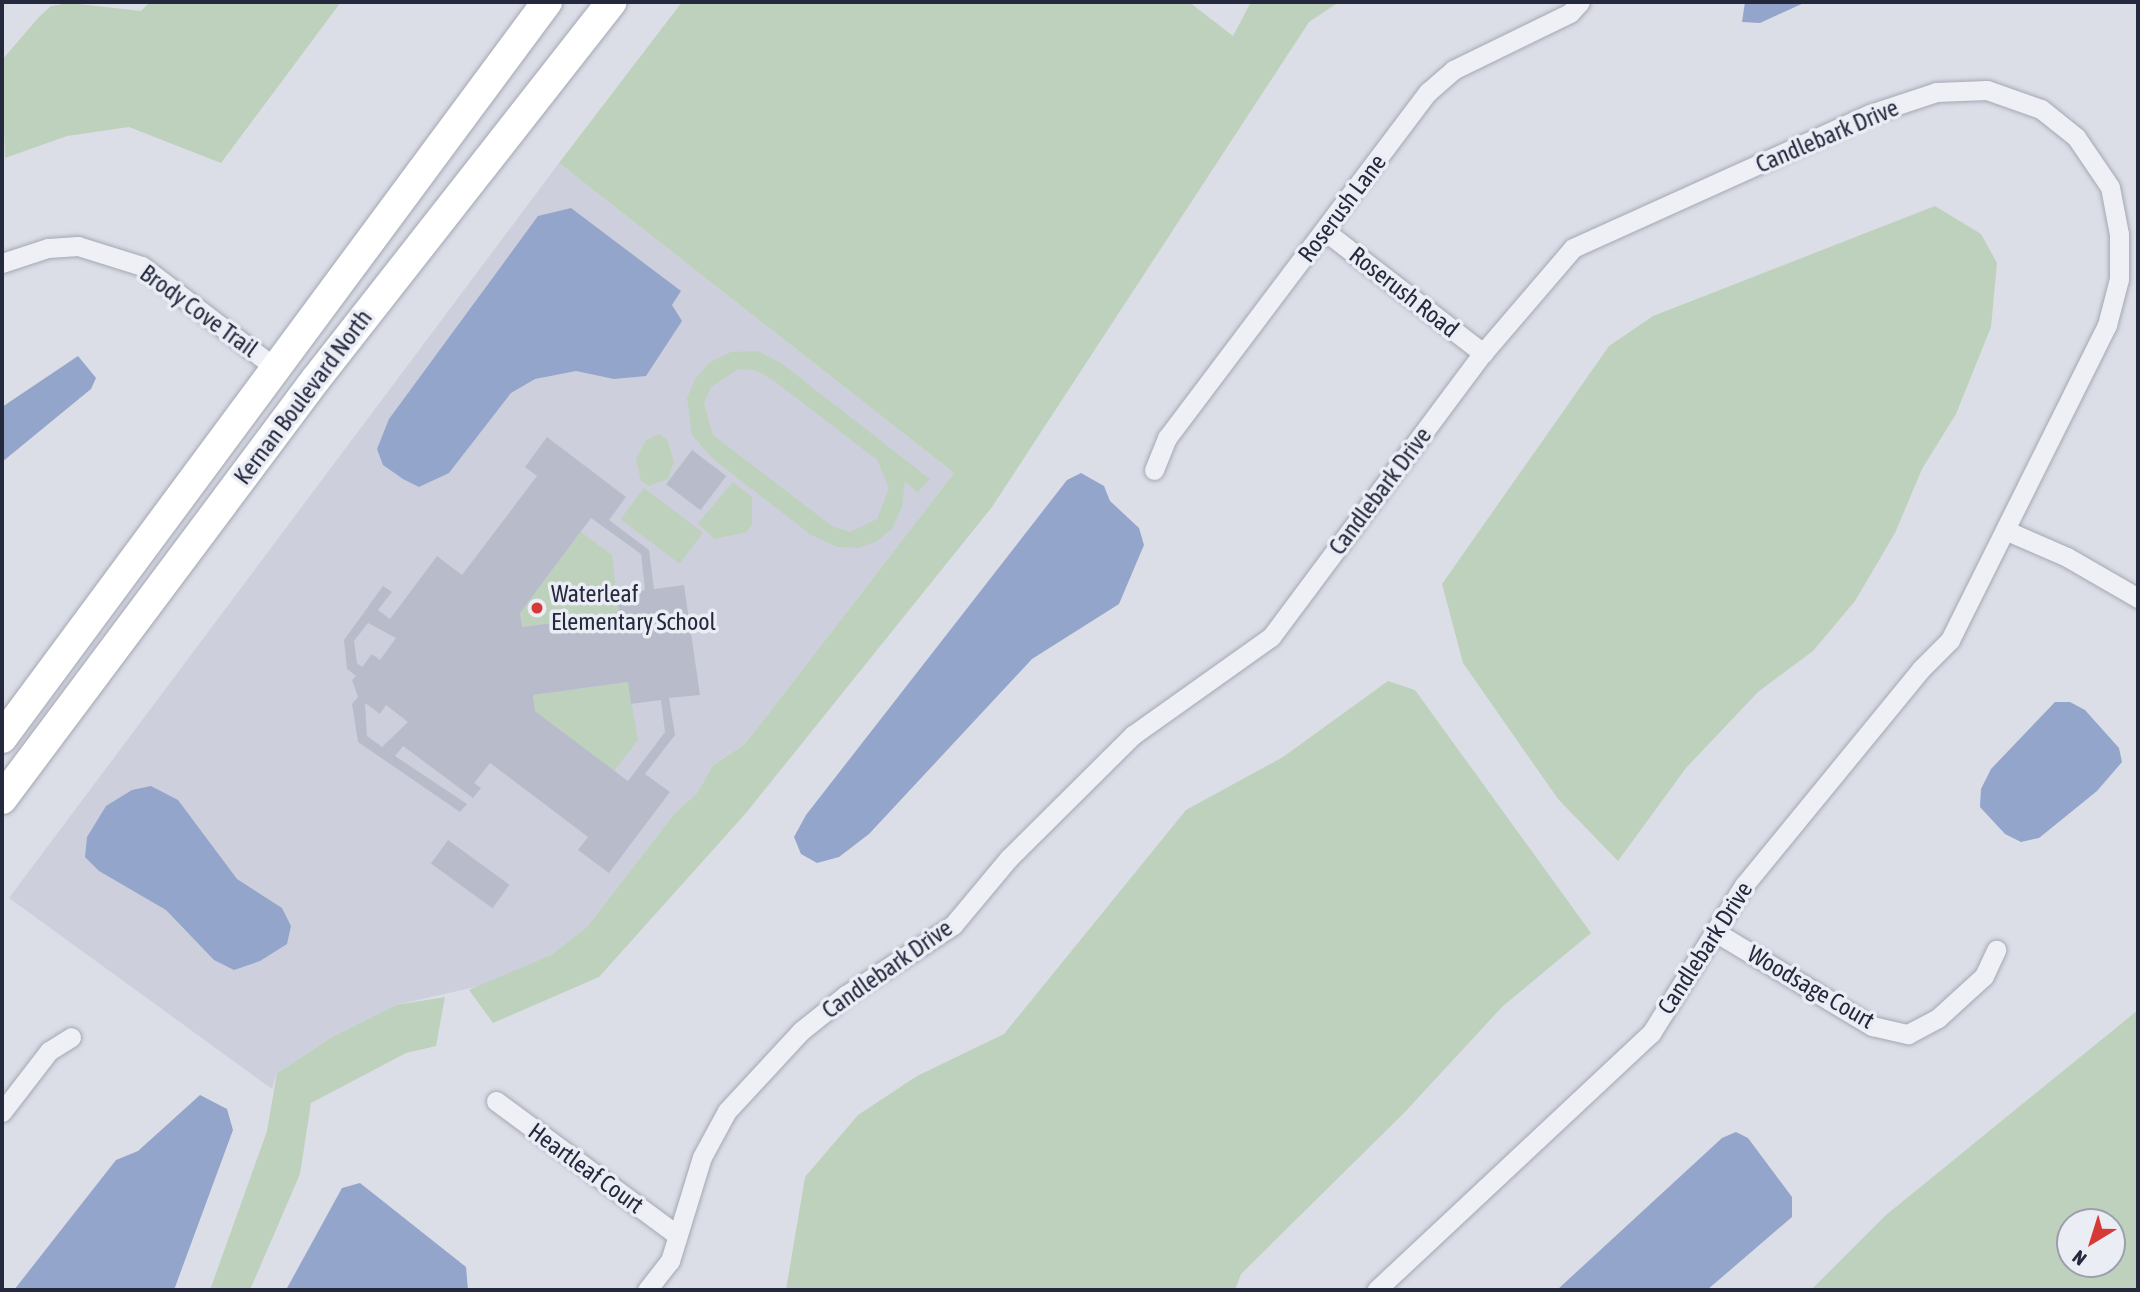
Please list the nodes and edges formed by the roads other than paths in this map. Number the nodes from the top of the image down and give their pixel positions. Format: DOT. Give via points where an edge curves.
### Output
graph roads {
  1 [pos="547,2"];
  2 [pos="1580,2"];
  3 [pos="608,3"];
  4 [pos="1325,231"];
  5 [pos="2,263"];
  6 [pos="1483,353"];
  7 [pos="274,366"];
  8 [pos="1154,470"];
  9 [pos="2005,530"];
  10 [pos="2138,598"];
  11 [pos="2,738"];
  12 [pos="2,799"];
  13 [pos="1717,933"];
  14 [pos="1996,950"];
  15 [pos="71,1037"];
  16 [pos="496,1101"];
  17 [pos="2,1112"];
  18 [pos="676,1234"];
  19 [pos="646,1290"];
  20 [pos="1376,1290"];
  1 -- 7 [label="main road, Kernan Boulevard North"];
  2 -- 4 [label="street, Roserush Lane" via="1570,13 1453,70 1428,92"];
  3 -- 12 [label="main road, Kernan Boulevard North" via="316,379"];
  4 -- 6 [label="street, Roserush Road"];
  4 -- 8 [label="street, Roserush Lane" via="1167,438"];
  5 -- 7 [label="street, Brody Cove Trail" via="48,248 78,246 142,266"];
  6 -- 9 [label="street, Candlebark Drive" via="1573,248 1870,114 1936,92 1987,90 2041,109 2076,137 2110,187 2119,233 2119,279 2107,325"];
  6 -- 18 [label="street, Candlebark Drive" via="1271,637 1133,735 1009,858 953,925 801,1031 727,1111 702,1157"];
  7 -- 11 [label="main road, Kernan Boulevard North"];
  9 -- 10 [label="street" via="2067,557"];
  9 -- 13 [label="street, Candlebark Drive" via="1950,640 1784,834 1744,885"];
  13 -- 14 [label="street, Woodsage Court" via="1872,1026 1908,1034 1938,1018 1984,976"];
  13 -- 20 [label="street, Candlebark Drive" via="1651,1033"];
  15 -- 17 [label="street" via="49,1051"];
  16 -- 18 [label="street, Heartleaf Court"];
  18 -- 19 [label="street, Candlebark Drive" via="670,1261"];
}
